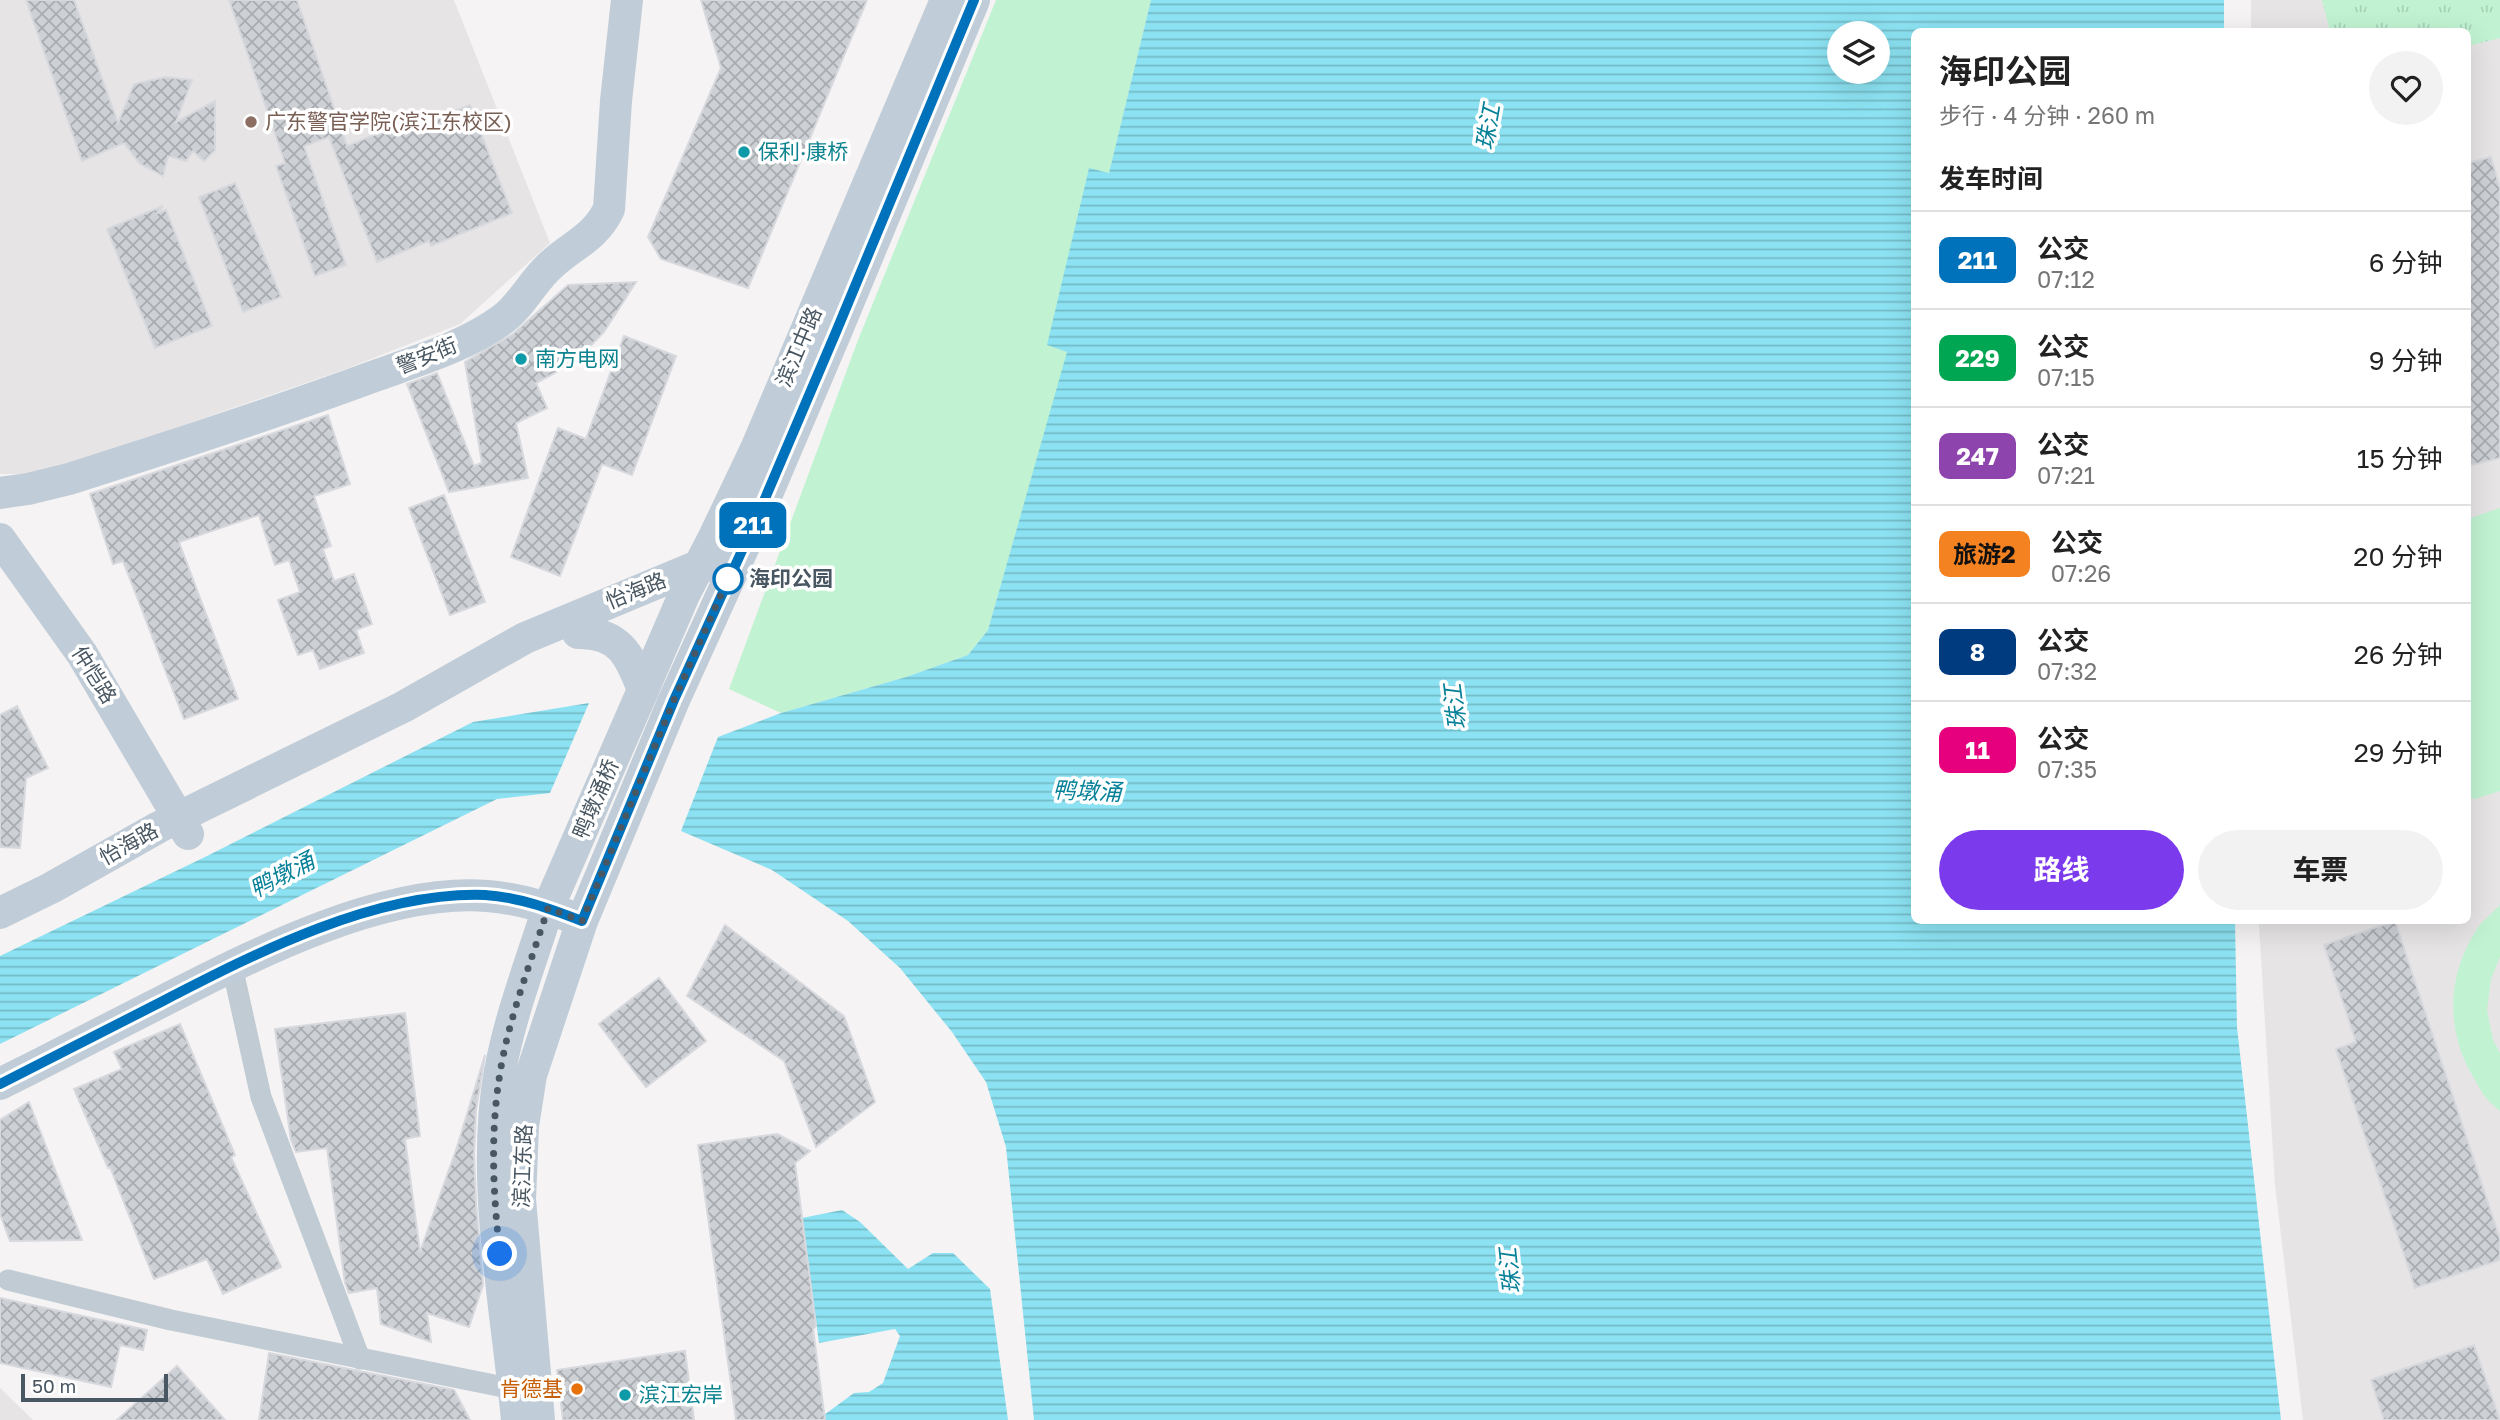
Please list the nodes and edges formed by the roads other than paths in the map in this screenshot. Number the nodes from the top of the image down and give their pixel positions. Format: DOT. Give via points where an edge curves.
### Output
graph roads {
  1 [pos="627,0"];
  2 [pos="946,0"];
  3 [pos="974,0"];
  4 [pos="0,493"];
  5 [pos="0,539"];
  6 [pos="734,565"];
  7 [pos="698,566"];
  8 [pos="0,573"];
  9 [pos="684,595"];
  10 [pos="578,633"];
  11 [pos="643,690"];
  12 [pos="674,700"];
  13 [pos="175,826"];
  14 [pos="548,908"];
  15 [pos="0,914"];
  16 [pos="582,921"];
  17 [pos="232,965"];
  18 [pos="0,1084"];
  19 [pos="8,1280"];
  20 [pos="360,1359"];
  21 [pos="516,1405"];
  22 [pos="538,1420"];
  1 -- 4 [label="street, 警安街" via="609,209 602,225 552,263 503,319 453,346 353,384 69,479"];
  2 -- 7 [label="street, 滨江中路" via="756,449"];
  3 -- 6 [label="street, 滨江中路"];
  5 -- 13 [label="street, 仲恺路" via="82,654"];
  6 -- 7 [label="street, 怡海路"];
  6 -- 9 [label="street, 怡海路"];
  6 -- 12 [label="street, 滨江中路"];
  7 -- 9 [label="street, 滨江中路"];
  7 -- 13 [label="street, 怡海路" via="525,638"];
  8 -- 13 [label="street, 仲恺路" via="134,778"];
  9 -- 10 [label="street, 怡海路"];
  9 -- 11 [label="street, 滨江中路"];
  10 -- 11 [label="street" via="608,638 624,649"];
  10 -- 13 [label="street, 怡海路" via="459,691 339,760"];
  11 -- 14 [label="street, 鸭墩涌桥, bridge"];
  12 -- 16 [label="street, 鸭墩涌桥"];
  13 -- 15 [label="street, 怡海路"];
  14 -- 16 [label="street"];
  14 -- 17 [label="street" via="485,895 428,898 367,911"];
  14 -- 21 [label="street, 滨江东路" via="512,1022 494,1127 494,1200"];
  16 -- 22 [label="street, 滨江东路" via="531,1075 523,1126 520,1199"];
  17 -- 18 [label="street"];
  17 -- 20 [label="street" via="261,1097"];
  19 -- 20 [label="street"];
  20 -- 21 [label="street"];
}
